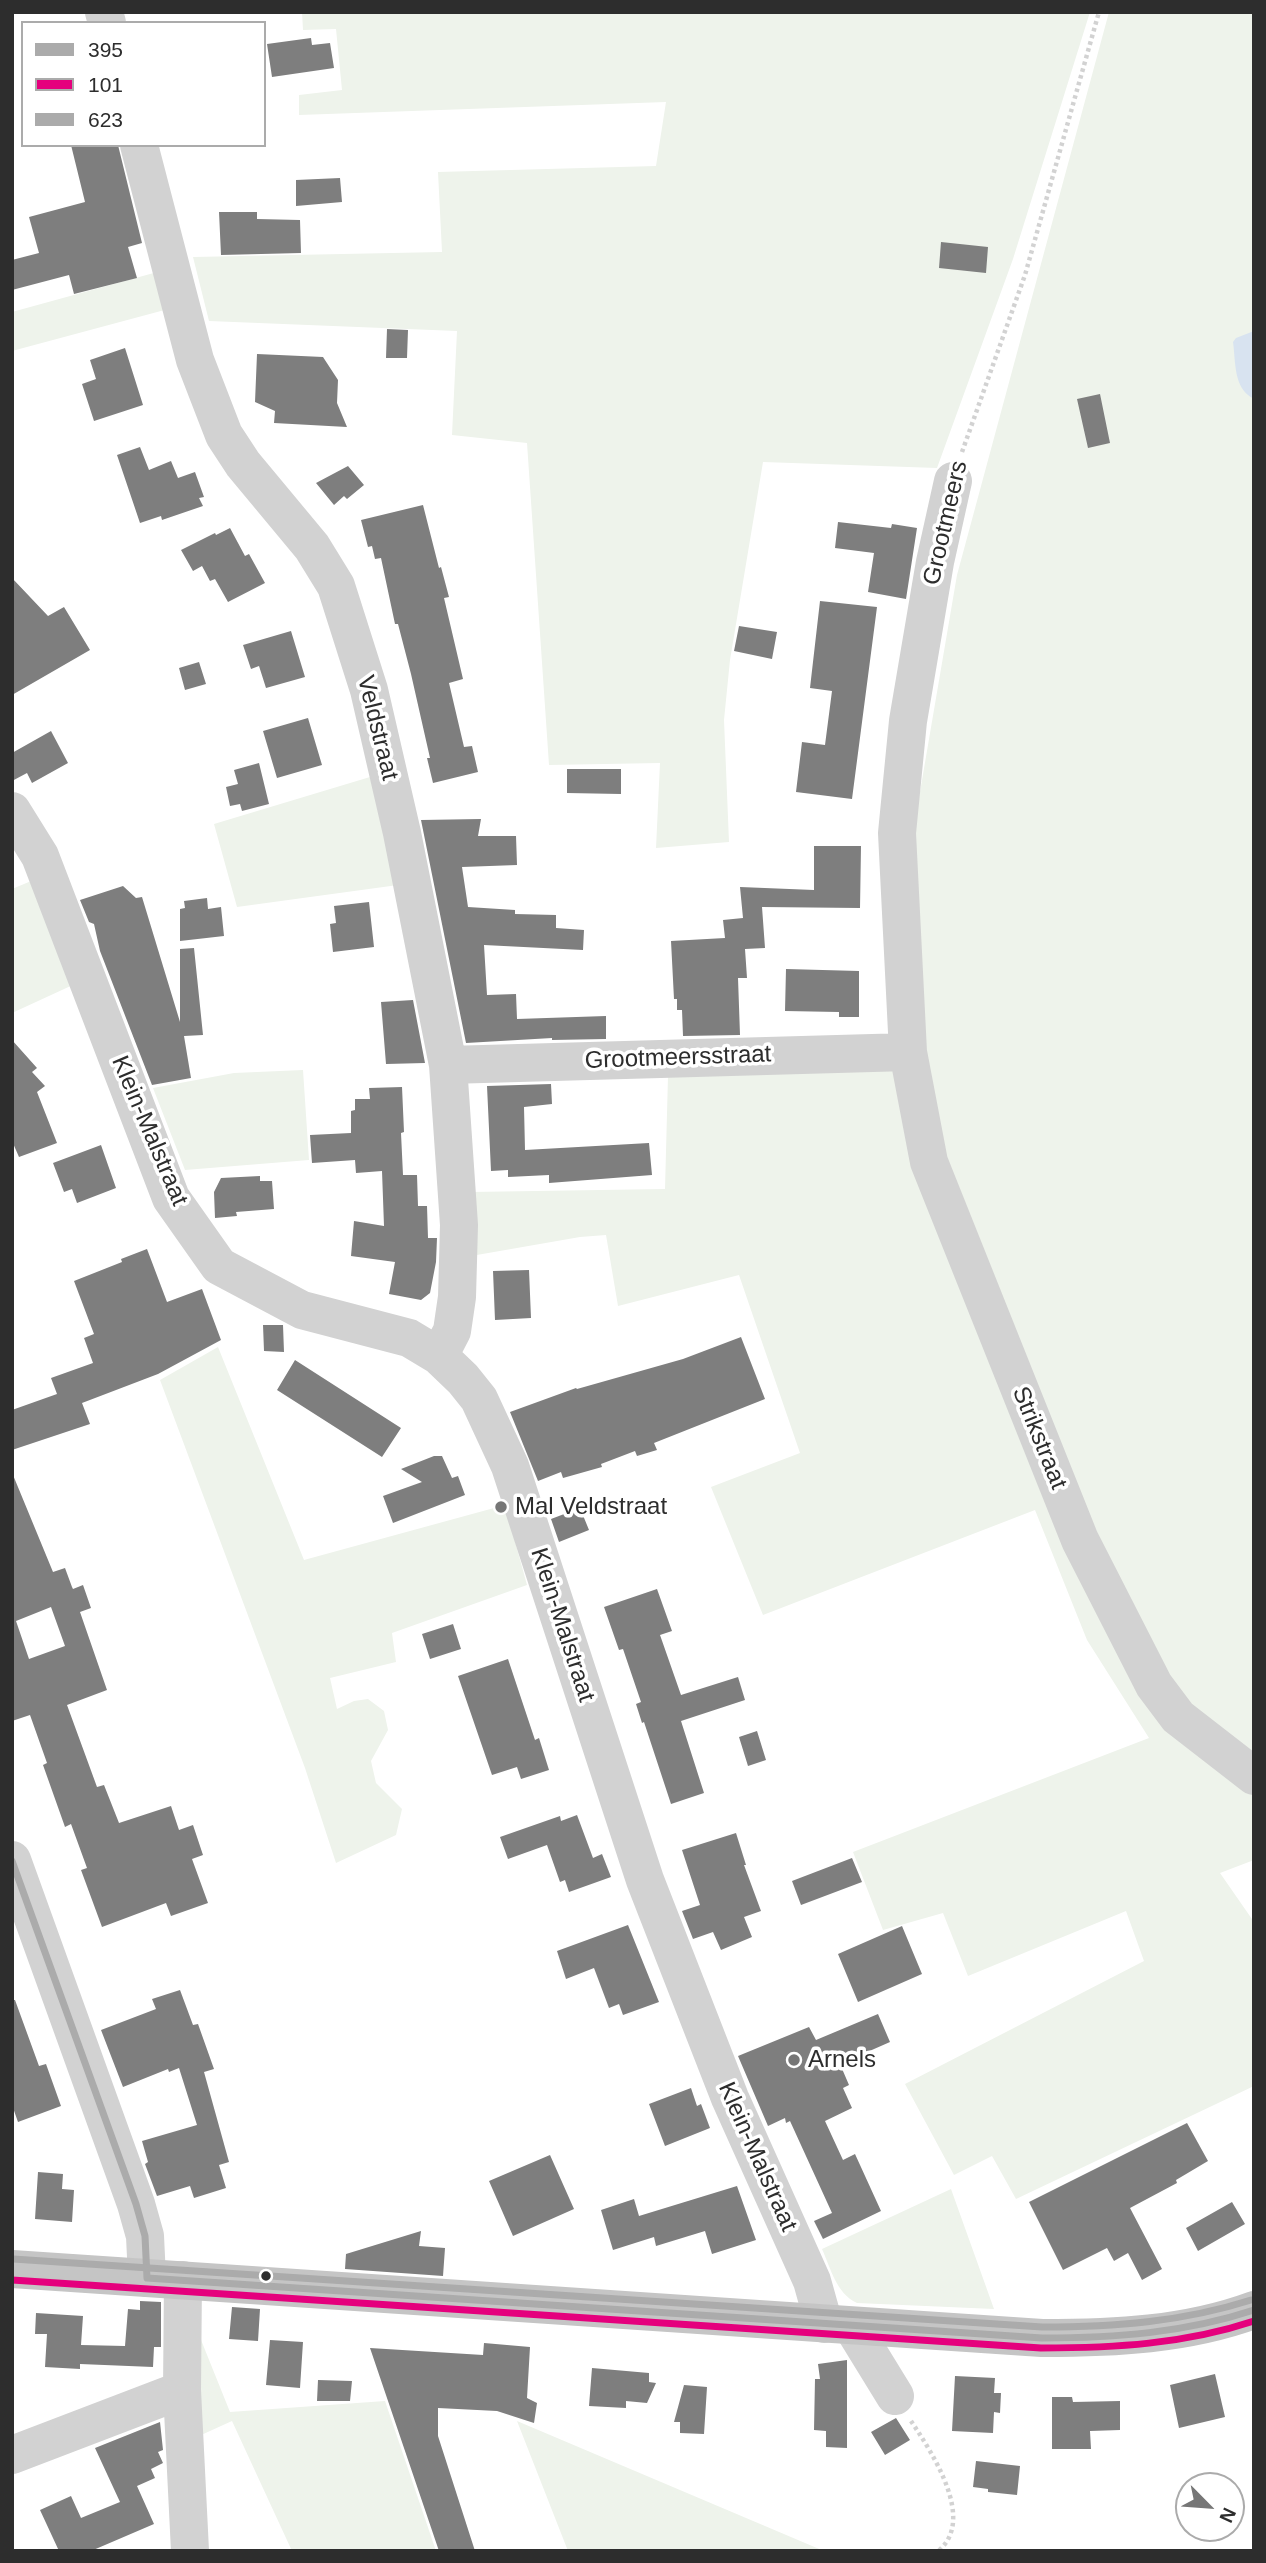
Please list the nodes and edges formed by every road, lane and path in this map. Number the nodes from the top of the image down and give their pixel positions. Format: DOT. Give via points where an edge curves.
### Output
graph roads {
  1 [pos="1099,12"];
  2 [pos="140,147"];
  3 [pos="953,481"];
  4 [pos="12,811"];
  5 [pos="908,1052"];
  6 [pos="448,1065"];
  7 [pos="439,1356"];
  8 [pos="1254,1776"];
  9 [pos="12,1860"];
  10 [pos="12,2269"];
  11 [pos="165,2279"];
  12 [pos="1254,2310"];
  13 [pos="838,2325"];
  14 [pos="183,2390"];
  15 [pos="895,2396"];
  16 [pos="12,2455"];
  17 [pos="190,2551"];
  18 [pos="938,2551"];
  1 -- 3 [label="path, Grootmeers" via="1025,275"];
  2 -- 6 [label="street, Veldstraat" via="195,360 224,435 312,547 336,586 369,690"];
  3 -- 5 [label="street, Grootmeers" via="908,721 897,833"];
  4 -- 7 [label="street, Klein-Malstraat" via="40,856 171,1198 219,1266 302,1310 409,1338"];
  5 -- 6 [label="street, Grootmeersstraat"];
  5 -- 8 [label="street, Strikstraat" via="929,1162 1080,1540 1154,1685 1178,1717"];
  6 -- 7 [label="street, Veldstraat" via="459,1237 452,1331"];
  7 -- 13 [label="street, Klein-Malstraat" via="479,1399 505,1454 645,1880 730,2098 812,2281"];
  9 -- 11 [label="street" via="145,2236"];
  10 -- 11 [label="main road"];
  11 -- 13 [label="main road"];
  11 -- 14 [label="street"];
  12 -- 13 [label="main road" via="1175,2330 1102,2338"];
  13 -- 15 [label="street, Klein-Malstraat"];
  14 -- 16 [label="street"];
  14 -- 17 [label="street"];
  15 -- 18 [label="path" via="948,2489 953,2527"];
}
